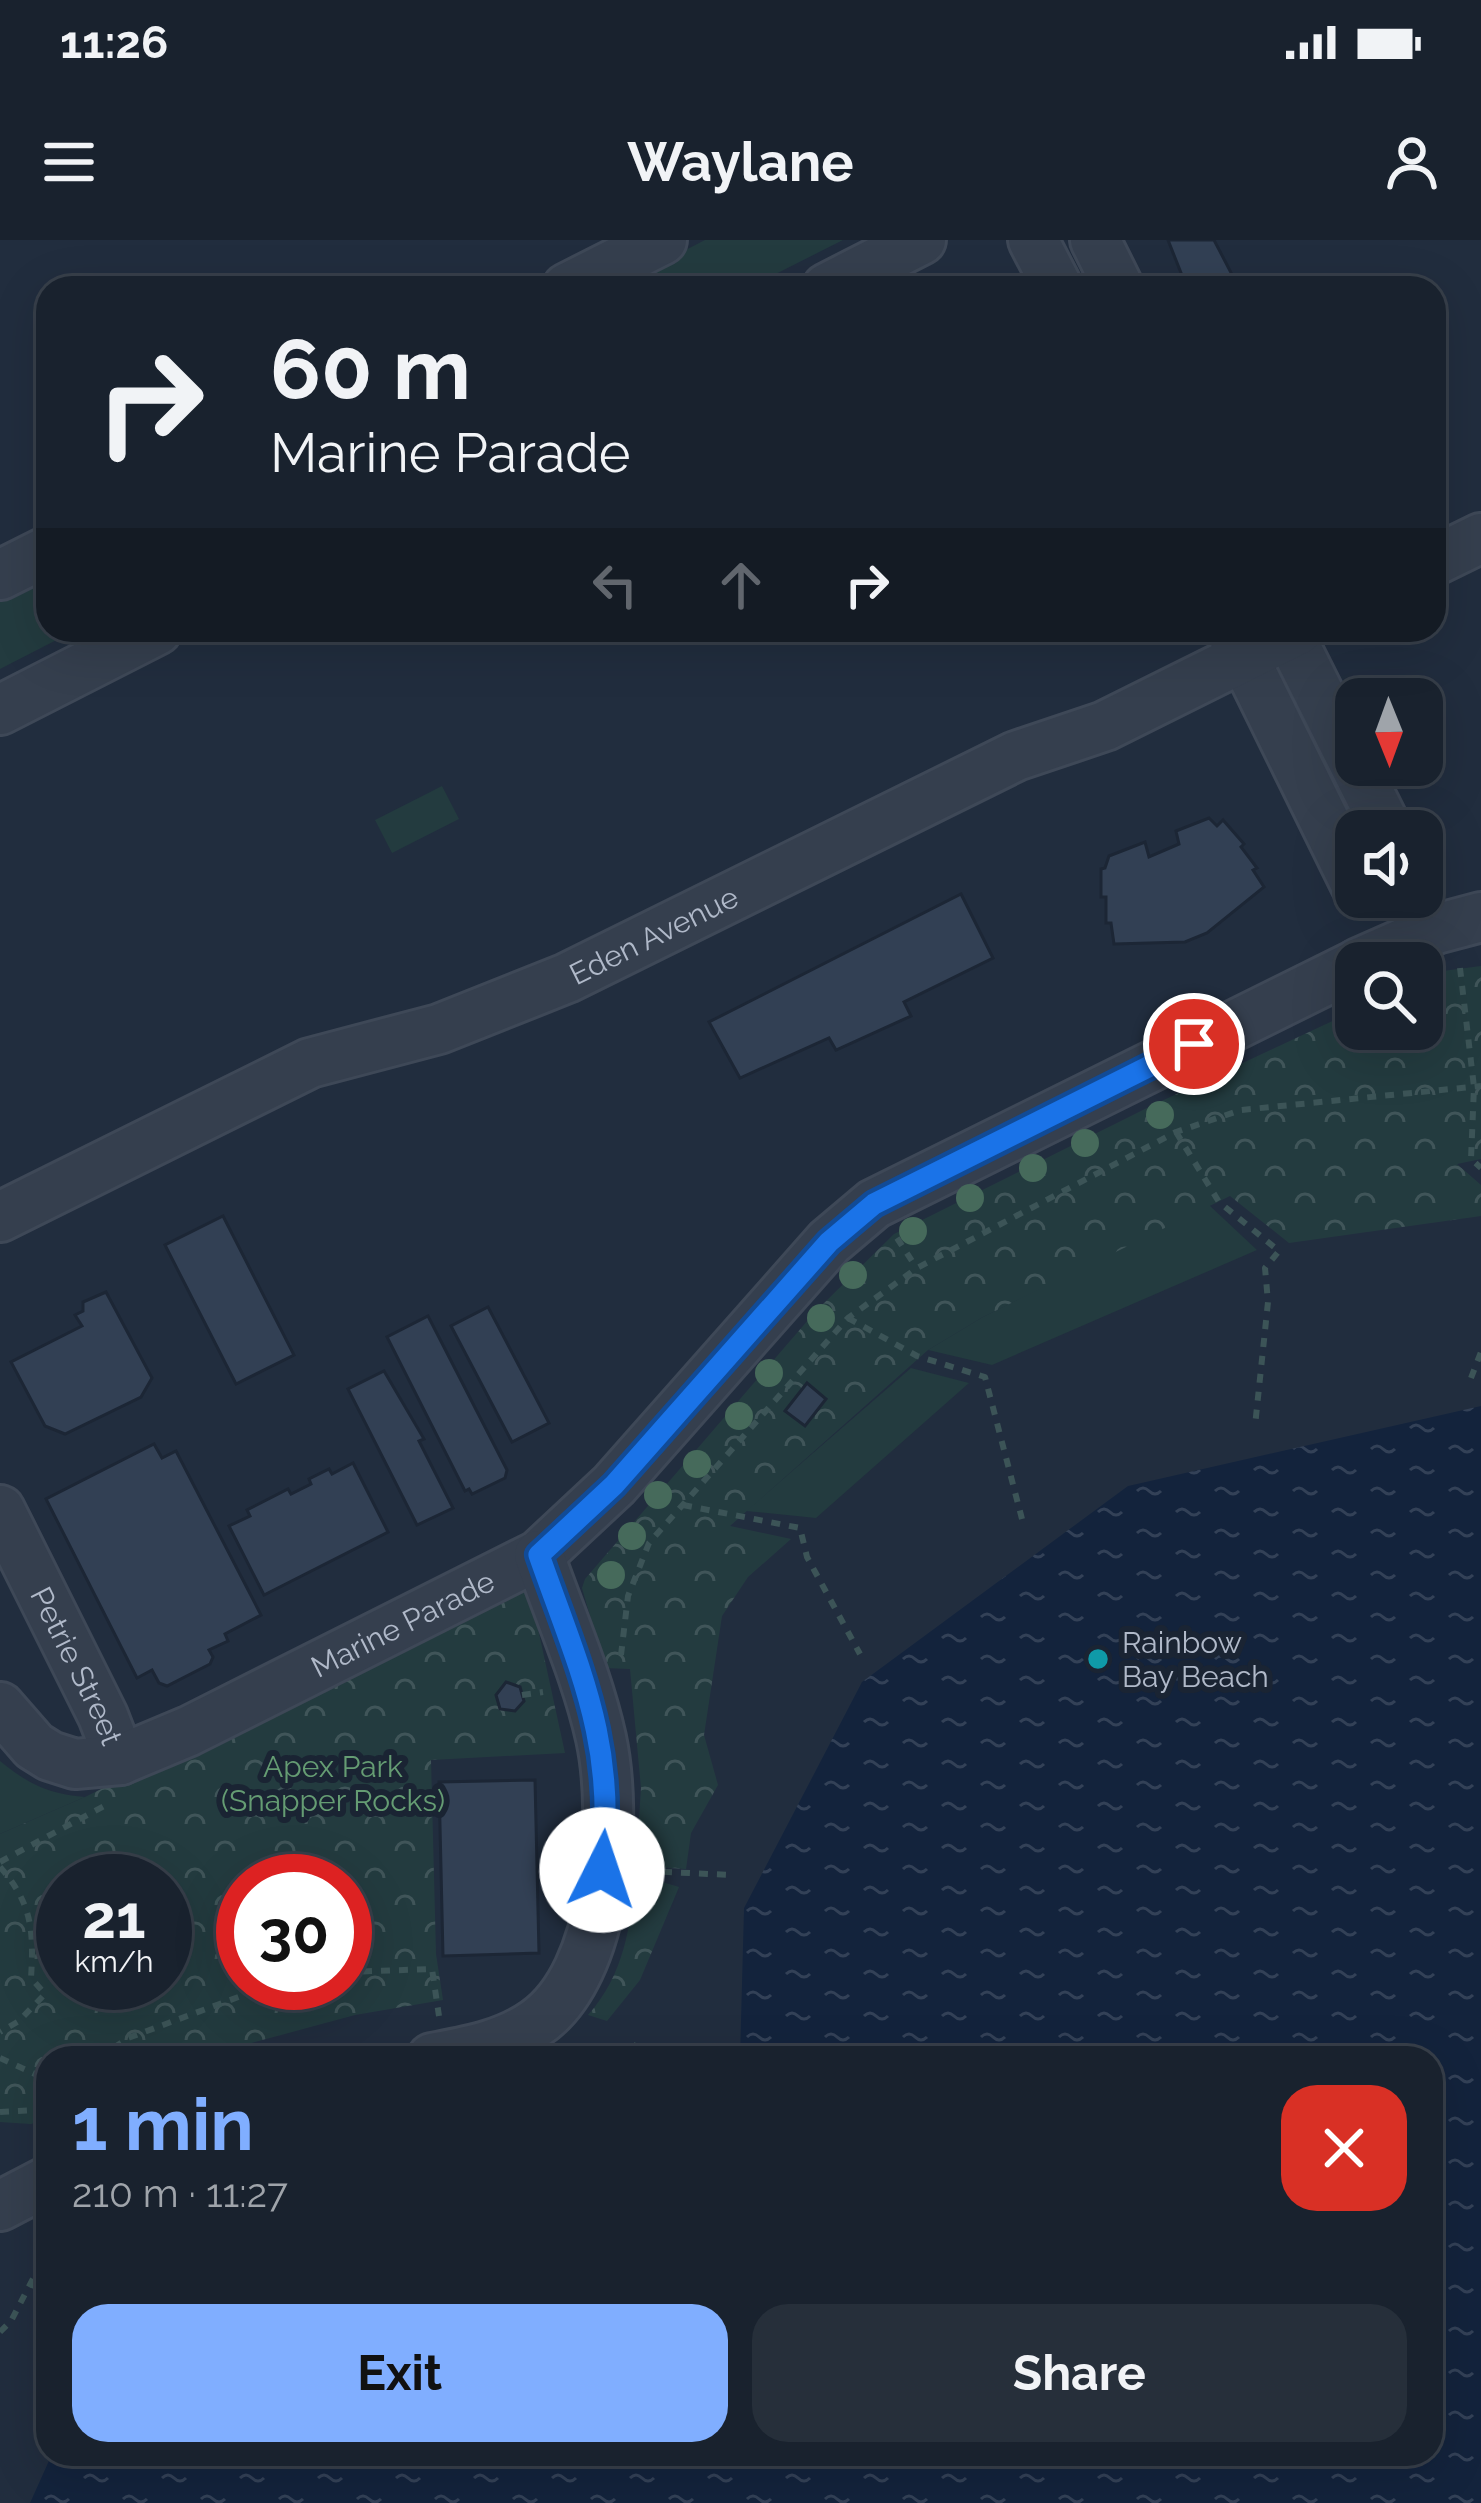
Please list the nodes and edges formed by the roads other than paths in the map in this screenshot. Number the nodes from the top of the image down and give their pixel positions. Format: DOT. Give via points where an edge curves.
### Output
graph roads {
  1 [pos="662,240"];
  2 [pos="921,240"];
  3 [pos="1033,240"];
  4 [pos="1095,240"];
  5 [pos="591,276"];
  6 [pos="850,276"];
  7 [pos="1052,276"];
  8 [pos="1113,276"];
  9 [pos="1481,538"];
  10 [pos="1446,555"];
  11 [pos="36,557"];
  12 [pos="0,575"];
  13 [pos="133,642"];
  14 [pos="1295,642"];
  15 [pos="1238,643"];
  16 [pos="0,710"];
  17 [pos="1376,810"];
  18 [pos="1335,842"];
  19 [pos="1449,928"];
  20 [pos="1413,942"];
  21 [pos="1335,975"];
  22 [pos="0,1216"];
  23 [pos="0,1510"];
  24 [pos="539,1555"];
  25 [pos="0,1707"];
  26 [pos="120,1760"];
  27 [pos="436,2041"];
  28 [pos="36,2187"];
  29 [pos="0,2206"];
  1 -- 5 [label="street"];
  2 -- 6 [label="street"];
  3 -- 7 [label="street"];
  4 -- 8 [label="street"];
  9 -- 10 [label="street"];
  11 -- 12 [label="street"];
  13 -- 16 [label="street"];
  14 -- 17 [label="street" via="1312,697"];
  15 -- 18 [label="street"];
  15 -- 22 [label="street, Eden Avenue" via="1105,726 1016,756 567,978 439,1029 310,1064"];
  19 -- 20 [label="street, Marine Parade"];
  21 -- 24 [label="street, Marine Parade" via="874,1204 829,1242 614,1485"];
  23 -- 26 [label="street, Petrie Street"];
  24 -- 26 [label="street, Marine Parade"];
  24 -- 27 [label="street" via="602,1745 607,1787 597,1920 576,1978 539,2022 496,2044"];
  25 -- 26 [label="street" via="50,1756 85,1765"];
  28 -- 29 [label="street"];
}
